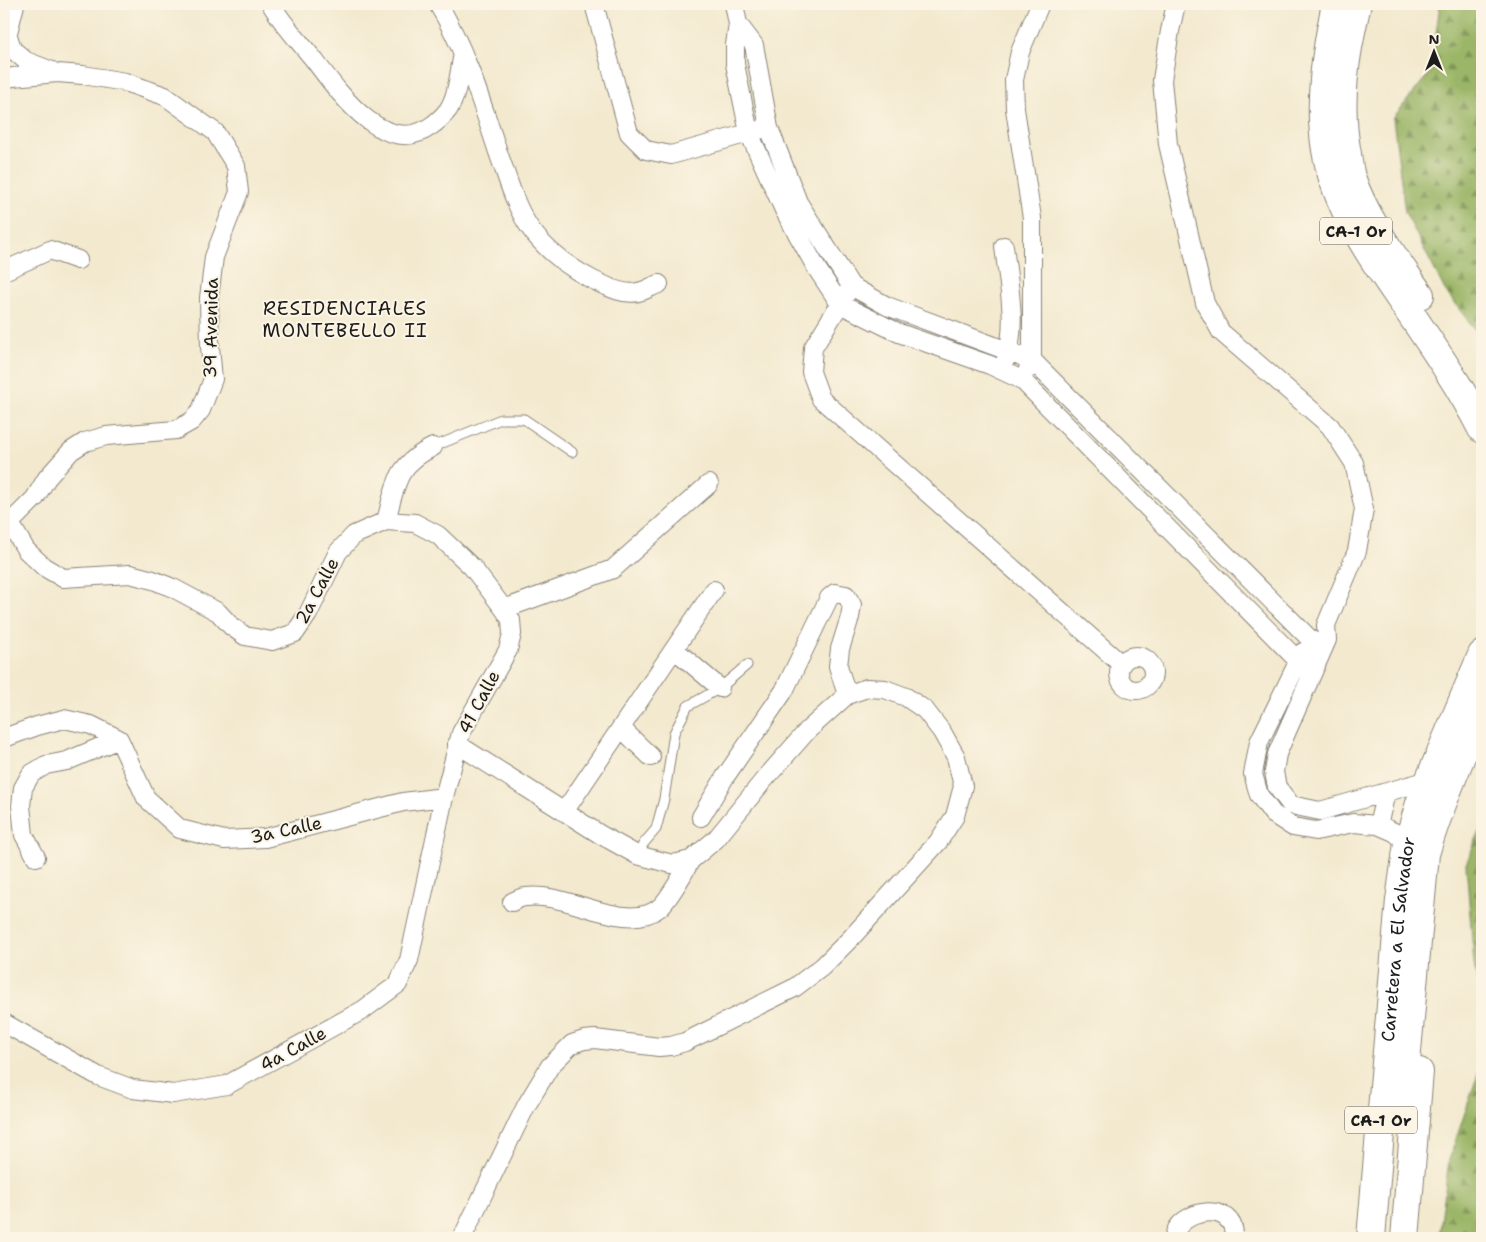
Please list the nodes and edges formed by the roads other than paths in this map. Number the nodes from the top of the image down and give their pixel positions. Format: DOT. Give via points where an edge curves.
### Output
graph roads {
  1 [pos="271,4"];
  2 [pos="438,4"];
  3 [pos="594,4"];
  4 [pos="734,4"];
  5 [pos="1040,4"];
  6 [pos="1176,4"];
  7 [pos="1336,4"];
  8 [pos="1357,4"];
  9 [pos="6,19"];
  10 [pos="738,24"];
  11 [pos="463,54"];
  12 [pos="57,74"];
  13 [pos="4,79"];
  14 [pos="769,128"];
  15 [pos="749,133"];
  16 [pos="1004,246"];
  17 [pos="78,260"];
  18 [pos="4,271"];
  19 [pos="659,284"];
  20 [pos="851,286"];
  21 [pos="840,304"];
  22 [pos="1009,351"];
  23 [pos="1032,360"];
  24 [pos="1002,370"];
  25 [pos="1022,380"];
  26 [pos="1482,390"];
  27 [pos="1482,429"];
  28 [pos="433,447"];
  29 [pos="572,452"];
  30 [pos="709,484"];
  31 [pos="386,521"];
  32 [pos="7,522"];
  33 [pos="714,590"];
  34 [pos="504,609"];
  35 [pos="1316,644"];
  36 [pos="674,649"];
  37 [pos="1482,655"];
  38 [pos="1298,661"];
  39 [pos="1122,664"];
  40 [pos="747,665"];
  41 [pos="1312,674"];
  42 [pos="720,688"];
  43 [pos="847,695"];
  44 [pos="1482,704"];
  45 [pos="621,728"];
  46 [pos="4,738"];
  47 [pos="119,739"];
  48 [pos="457,744"];
  49 [pos="651,757"];
  50 [pos="1429,780"];
  51 [pos="1386,793"];
  52 [pos="444,797"];
  53 [pos="1320,811"];
  54 [pos="564,812"];
  55 [pos="701,817"];
  56 [pos="1378,826"];
  57 [pos="1316,831"];
  58 [pos="1417,849"];
  59 [pos="637,855"];
  60 [pos="36,857"];
  61 [pos="691,860"];
  62 [pos="1403,876"];
  63 [pos="512,902"];
  64 [pos="1401,1002"];
  65 [pos="4,1023"];
  66 [pos="462,1238"];
  67 [pos="1174,1238"];
  68 [pos="1234,1238"];
  69 [pos="1357,1238"];
  70 [pos="1371,1238"];
  71 [pos="1390,1238"];
  72 [pos="1405,1238"];
  1 -- 11 [label="street" via="280,20 335,88 369,122 387,132 405,136 422,132 447,111 453,99"];
  2 -- 11 [label="street"];
  3 -- 15 [label="street" via="629,133 646,150 671,155"];
  4 -- 10 [label="street"];
  5 -- 23 [label="street" via="1020,52 1014,80 1015,109 1032,218"];
  6 -- 35 [label="street" via="1162,80 1168,144 1205,303 1221,332 1330,426 1354,463 1364,509 1357,550 1326,625 1327,640"];
  7 -- 27 [label="highway, CA-1 Or" via="1324,75 1322,115 1332,175 1365,248 1459,387"];
  8 -- 26 [label="highway, CA-1 Or" via="1343,75 1344,141 1351,176 1375,226"];
  9 -- 12 [label="street, 39 Avenida" via="12,49 26,60"];
  10 -- 14 [label="street" via="754,45"];
  10 -- 15 [label="street" via="734,64"];
  11 -- 19 [label="street" via="516,204 542,243 579,272 621,291 638,292"];
  12 -- 13 [label="street, 39 Avenida"];
  12 -- 32 [label="street, 39 Avenida" via="125,82 164,96 215,132 236,166 239,192 214,257 209,298 213,379 201,410 192,421 176,430 106,436 71,450 35,498"];
  14 -- 15 [label="street"];
  14 -- 20 [label="street" via="798,202"];
  15 -- 21 [label="street" via="784,210"];
  16 -- 22 [label="street" via="1012,319"];
  17 -- 18 [label="street" via="50,250"];
  20 -- 21 [label="street"];
  20 -- 22 [label="street" via="887,306"];
  21 -- 24 [label="street" via="899,333"];
  21 -- 39 [label="street" via="813,348 811,372 821,399"];
  22 -- 23 [label="street"];
  22 -- 24 [label="street"];
  23 -- 25 [label="street"];
  23 -- 35 [label="street"];
  24 -- 25 [label="street"];
  25 -- 38 [label="street"];
  28 -- 29 [label="lane" via="502,419 524,418"];
  28 -- 31 [label="street" via="418,454 404,468 395,486"];
  30 -- 34 [label="street" via="613,569"];
  31 -- 32 [label="street, 2a Calle" via="354,535 343,546 295,633 272,641 245,636 218,612 153,580 130,574 63,578 44,567 26,550"];
  31 -- 34 [label="street, 2a Calle" via="416,523 438,535 472,567"];
  33 -- 36 [label="street"];
  34 -- 48 [label="street, 41 Calle" via="511,620 508,650"];
  35 -- 38 [label="street"];
  35 -- 41 [label="street"];
  36 -- 42 [label="street"];
  36 -- 45 [label="street"];
  37 -- 50 [label="highway, Carretera a El Salvador / CA-1 Or"];
  38 -- 41 [label="street"];
  38 -- 57 [label="street" via="1259,742 1253,774 1259,795 1274,814 1293,827"];
  40 -- 42 [label="lane"];
  41 -- 53 [label="street" via="1277,754 1274,772 1277,787 1291,805"];
  42 -- 59 [label="lane" via="688,706 674,733 656,828"];
  43 -- 55 [label="street" via="838,666 852,605 846,595 835,593 829,598 784,691"];
  43 -- 61 [label="street" via="808,730 716,839"];
  43 -- 66 [label="street" via="867,688 885,689 906,697 925,710 942,732 956,757 963,786 955,816 938,842 851,938 822,967 794,988 671,1046 594,1039 572,1044 550,1066 526,1106"];
  44 -- 58 [label="highway, Carretera a El Salvador / CA-1 Or" via="1437,816"];
  45 -- 49 [label="street"];
  45 -- 54 [label="street"];
  46 -- 47 [label="street" via="64,719 91,725"];
  47 -- 52 [label="street, 3a Calle" via="146,798 180,830 224,840 265,838 403,802"];
  47 -- 60 [label="street" via="67,761 46,765 31,774 23,788 20,806 24,835"];
  48 -- 52 [label="street, 41 Calle"];
  48 -- 54 [label="street"];
  50 -- 51 [label="street"];
  50 -- 58 [label="highway, Carretera a El Salvador / CA-1 Or" via="1414,820"];
  51 -- 53 [label="street"];
  51 -- 56 [label="street"];
  52 -- 65 [label="street, 4a Calle" via="409,960 398,984 363,1010 227,1085 174,1094 133,1089 98,1076"];
  53 -- 57 [label="street"];
  54 -- 59 [label="street"];
  56 -- 57 [label="street" via="1353,823"];
  56 -- 58 [label="street" via="1394,832"];
  58 -- 62 [label="highway, Carretera a El Salvador / CA-1 Or"];
  58 -- 64 [label="highway, Carretera a El Salvador / CA-1 Or"];
  58 -- 72 [label="highway" via="1434,911"];
  59 -- 61 [label="street" via="672,864"];
  61 -- 63 [label="street" via="662,906 649,915 613,915 548,898 526,897"];
  62 -- 64 [label="highway, Carretera a El Salvador / CA-1 Or"];
  62 -- 69 [label="highway" via="1388,911 1376,1000"];
  64 -- 70 [label="highway, Carretera a El Salvador / CA-1 Or"];
  64 -- 71 [label="highway, Carretera a El Salvador / CA-1 Or"];
  67 -- 68 [label="street" via="1184,1221 1216,1212 1228,1218"];
}
